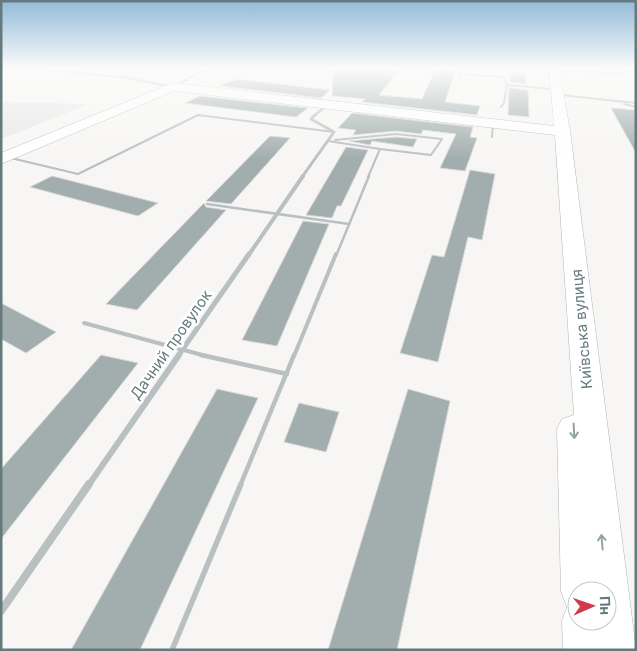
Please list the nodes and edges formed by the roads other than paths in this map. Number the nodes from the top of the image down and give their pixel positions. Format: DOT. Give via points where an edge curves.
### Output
graph roads {
  1 [pos="146,98"];
  2 [pos="270,98"];
  3 [pos="505,98"];
  4 [pos="555,98"];
  5 [pos="606,98"];
  6 [pos="612,101"];
  7 [pos="636,103"];
  8 [pos="327,105"];
  9 [pos="501,107"];
  10 [pos="636,107"];
  11 [pos="559,131"];
  12 [pos="334,132"];
  13 [pos="328,141"];
  14 [pos="380,149"];
  15 [pos="4,158"];
  16 [pos="207,204"];
  17 [pos="277,214"];
  18 [pos="349,224"];
  19 [pos="84,323"];
  20 [pos="182,351"];
  21 [pos="287,374"];
  22 [pos="582,581"];
  23 [pos="606,581"];
  24 [pos="1,611"];
  25 [pos="586,631"];
  26 [pos="610,631"];
  27 [pos="172,650"];
  28 [pos="587,650"];
  29 [pos="612,650"];
  1 -- 15 [label="main road"];
  2 -- 8 [label="main road"];
  3 -- 9 [label="lane"];
  4 -- 11 [label="main road, Київська вулиця"];
  5 -- 6 [label="lane"];
  6 -- 7 [label="lane"];
  6 -- 10 [label="lane"];
  8 -- 11 [label="main road" via="493,130"];
  8 -- 12 [label="street" via="311,118"];
  11 -- 22 [label="main road, Київська вулиця, one-way"];
  23 -- 11 [label="main road, Київська вулиця, one-way"];
  12 -- 13 [label="street, Дачний провулок"];
  12 -- 15 [label="lane" via="198,115 78,174"];
  13 -- 14 [label="lane"];
  13 -- 14 [label="lane" via="396,134 442,139 431,155"];
  13 -- 17 [label="street, Дачний провулок"];
  14 -- 18 [label="lane"];
  16 -- 17 [label="lane"];
  17 -- 18 [label="lane"];
  17 -- 20 [label="street, Дачний провулок"];
  18 -- 21 [label="lane"];
  19 -- 20 [label="lane"];
  20 -- 21 [label="lane"];
  20 -- 24 [label="street, Дачний провулок"];
  21 -- 27 [label="lane"];
  25 -- 28 [label="main road"];
  26 -- 29 [label="main road, Київська вулиця"];
}
